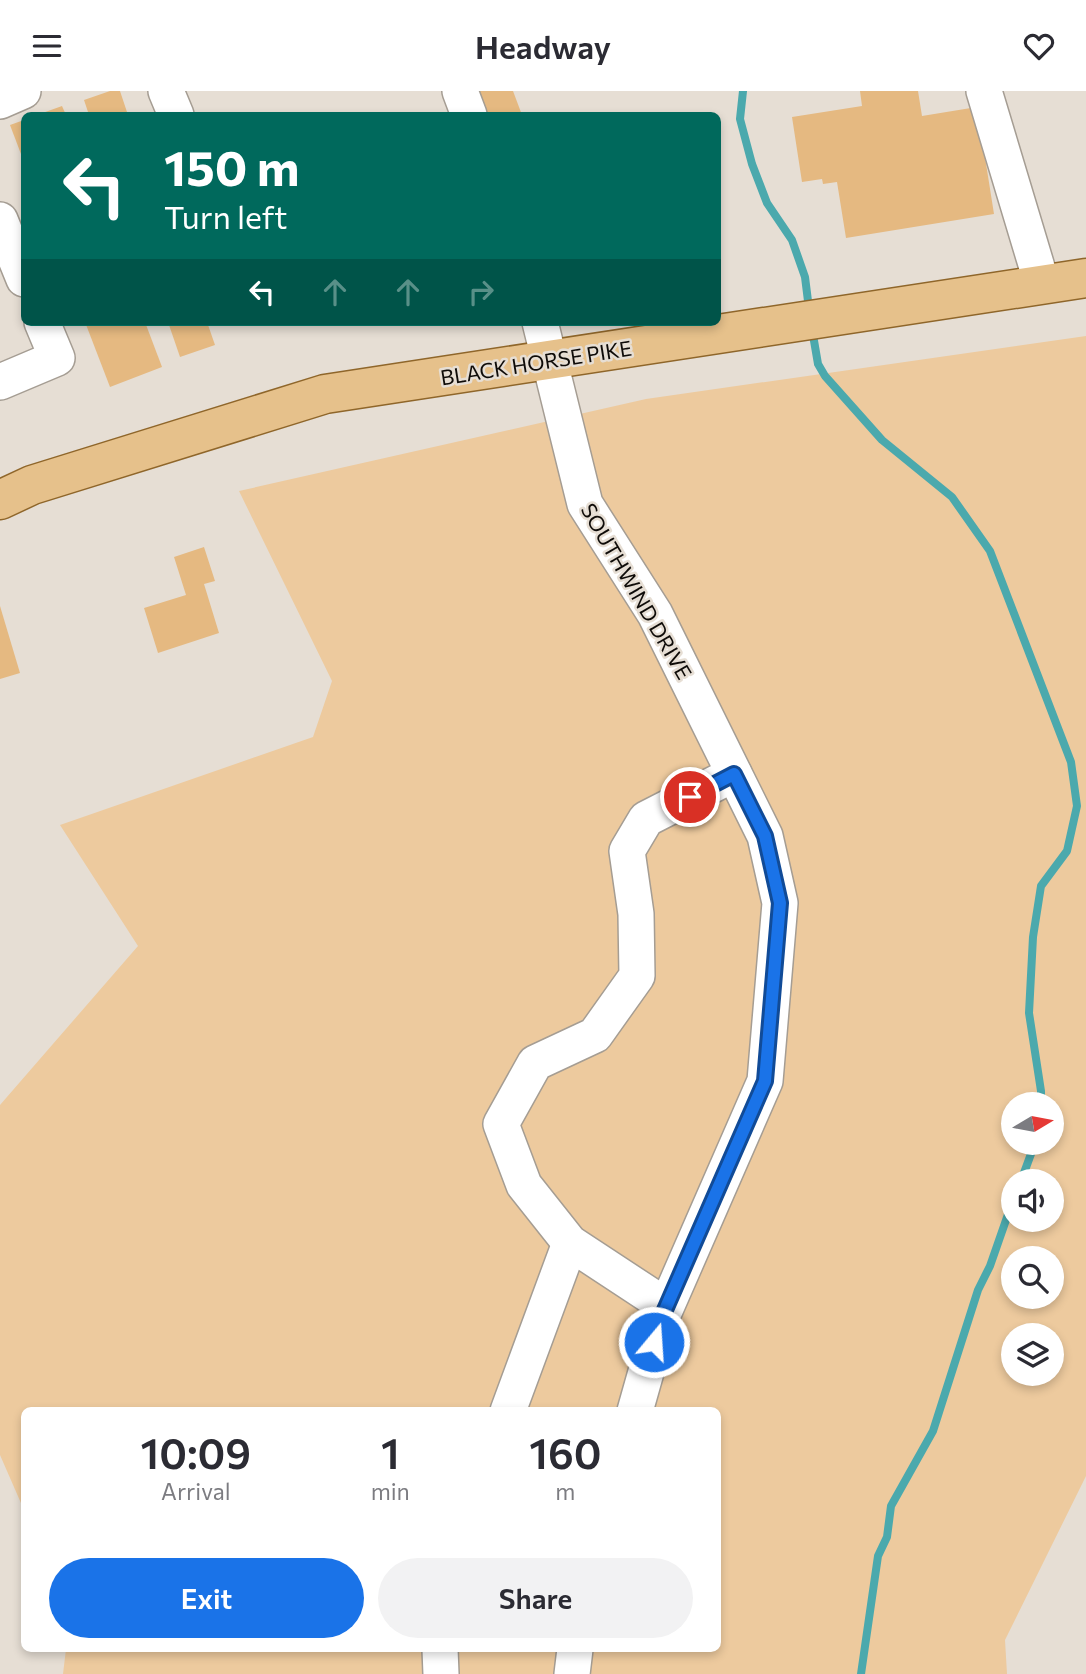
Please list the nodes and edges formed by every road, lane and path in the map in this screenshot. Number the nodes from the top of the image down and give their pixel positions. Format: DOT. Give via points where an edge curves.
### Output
graph roads {
  1 [pos="166,91"];
  2 [pos="460,91"];
  3 [pos="984,91"];
  4 [pos="175,112"];
  5 [pos="468,112"];
  6 [pos="0,220"];
  7 [pos="21,272"];
  8 [pos="1086,278"];
  9 [pos="1042,284"];
  10 [pos="44,326"];
  11 [pos="541,326"];
  12 [pos="550,360"];
  13 [pos="0,382"];
  14 [pos="0,500"];
  15 [pos="734,774"];
  16 [pos="570,1243"];
  17 [pos="666,1306"];
  18 [pos="509,1407"];
  19 [pos="636,1407"];
  20 [pos="440,1652"];
  21 [pos="575,1652"];
  22 [pos="441,1674"];
  23 [pos="572,1674"];
  1 -- 4 [label="street"];
  2 -- 5 [label="street"];
  3 -- 9 [label="street"];
  6 -- 7 [label="street"];
  8 -- 9 [label="main road, BLACK HORSE PIKE"];
  9 -- 12 [label="main road, BLACK HORSE PIKE"];
  10 -- 13 [label="street" via="57,358"];
  11 -- 12 [label="street, SOUTHWIND DRIVE"];
  12 -- 14 [label="main road, BLACK HORSE PIKE" via="325,394 32,485"];
  12 -- 15 [label="street, SOUTHWIND DRIVE" via="584,504 655,614"];
  15 -- 16 [label="street" via="646,819 627,851 636,914 637,976 595,1035 535,1063 501,1124 524,1185"];
  15 -- 17 [label="street, SOUTHWIND DRIVE" via="765,836 780,903 765,1081"];
  16 -- 17 [label="street"];
  16 -- 18 [label="street"];
  17 -- 19 [label="street, SOUTHWIND DRIVE"];
  20 -- 22 [label="street"];
  21 -- 23 [label="street"];
}
